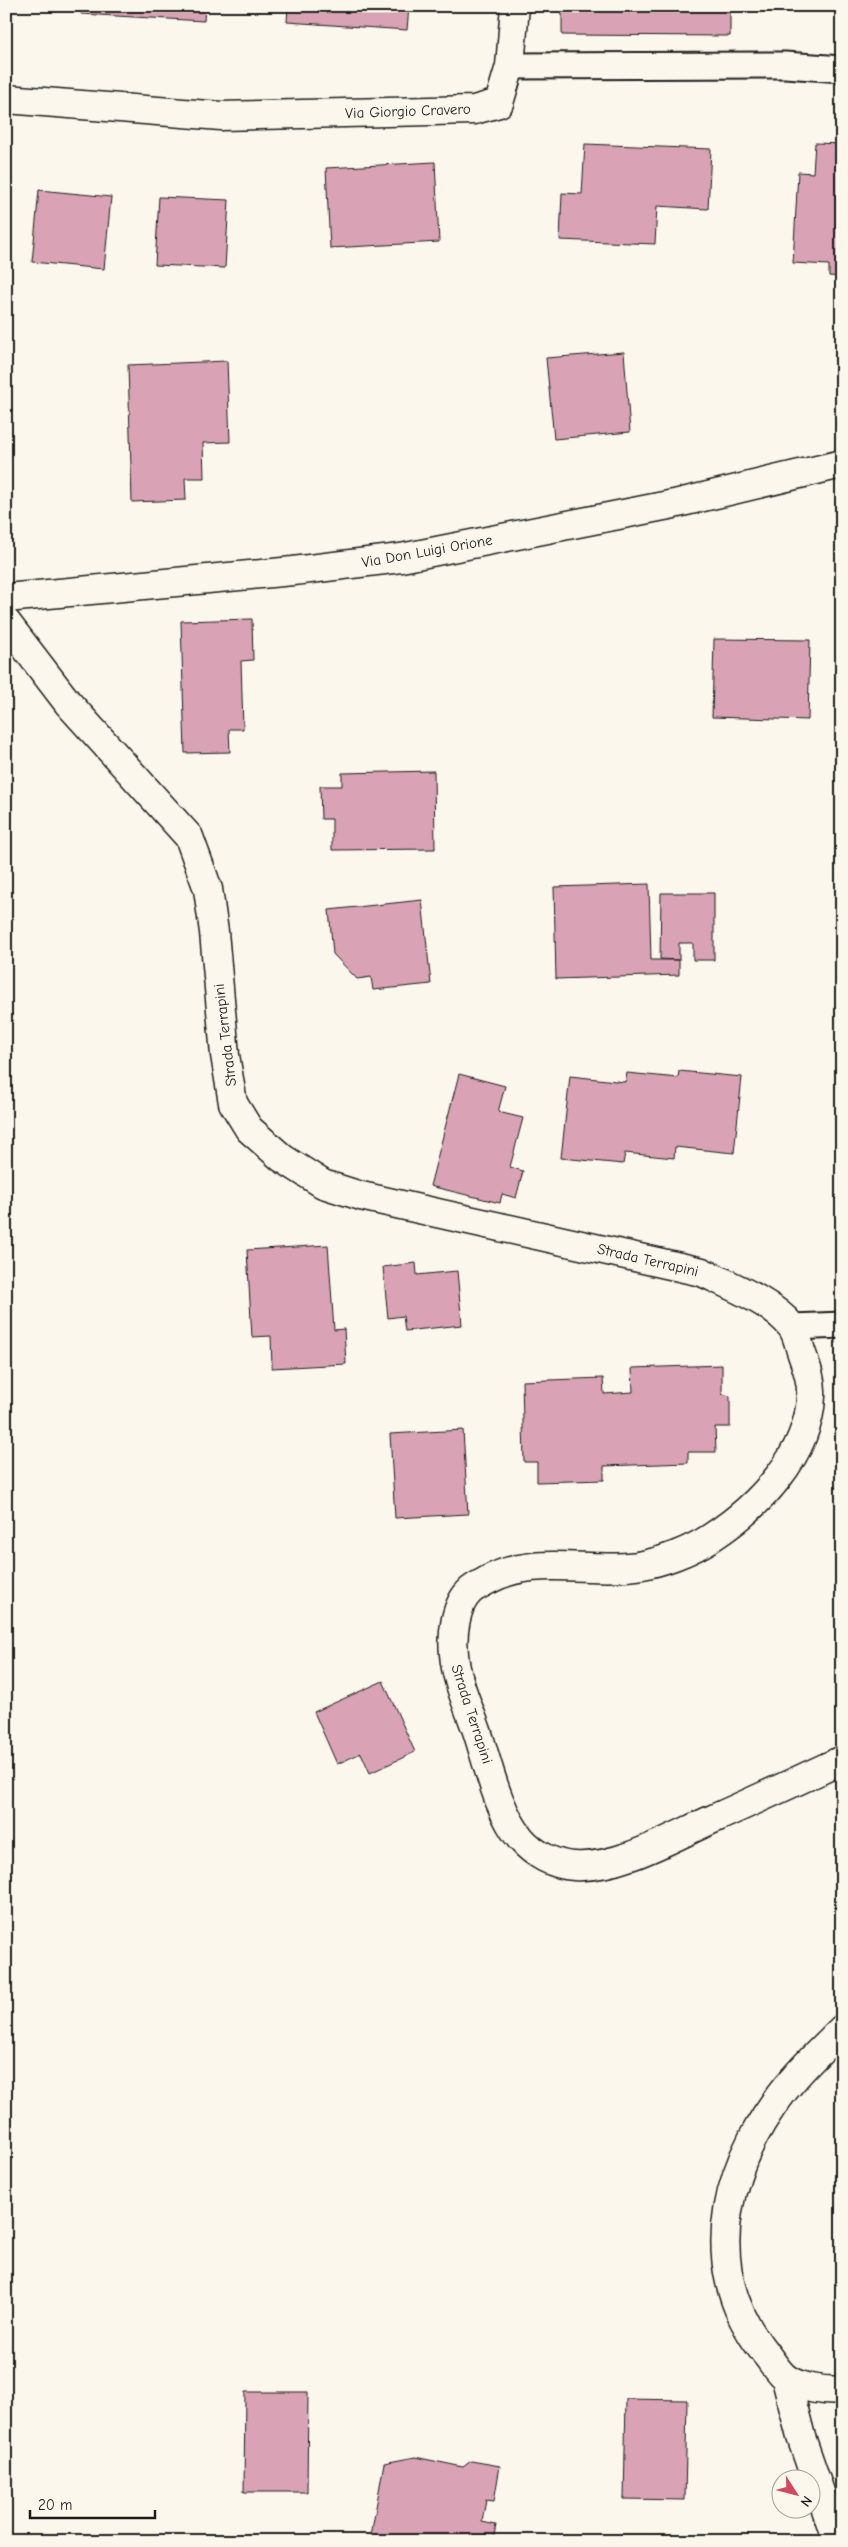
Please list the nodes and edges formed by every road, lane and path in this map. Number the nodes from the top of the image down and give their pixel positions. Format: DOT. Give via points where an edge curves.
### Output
graph roads {
  1 [pos="515,6"];
  2 [pos="510,66"];
  3 [pos="842,70"];
  4 [pos="6,99"];
  5 [pos="842,464"];
  6 [pos="6,598"];
  7 [pos="6,622"];
  8 [pos="842,1326"];
  9 [pos="792,1328"];
  10 [pos="842,1760"];
  11 [pos="842,2029"];
  12 [pos="786,2379"];
  13 [pos="842,2390"];
  14 [pos="837,2541"];
  1 -- 2 [label="street"];
  2 -- 3 [label="lane" via="785,66"];
  2 -- 4 [label="street, Via Giorgio Cravero" via="499,103 474,110 220,116"];
  5 -- 6 [label="street, Via Don Luigi Orione" via="674,504 401,558"];
  7 -- 9 [label="street, Strada Terrapini" via="68,703 189,837 208,889 233,1103 249,1129 282,1158 323,1184 361,1196 702,1272 748,1295 778,1314"];
  8 -- 9 [label="lane"];
  9 -- 10 [label="street, Strada Terrapini" via="809,1374 812,1396 807,1421 780,1475 748,1510 710,1539 673,1556 636,1566 536,1566 498,1575 469,1591 455,1618 454,1654 459,1679 504,1810 520,1838 542,1857 559,1864 599,1865 636,1854"];
  11 -- 12 [label="street" via="796,2076 762,2124 735,2176 726,2223 726,2267 735,2303 755,2340"];
  12 -- 13 [label="street" via="809,2387"];
  12 -- 14 [label="street" via="801,2437"];
}
